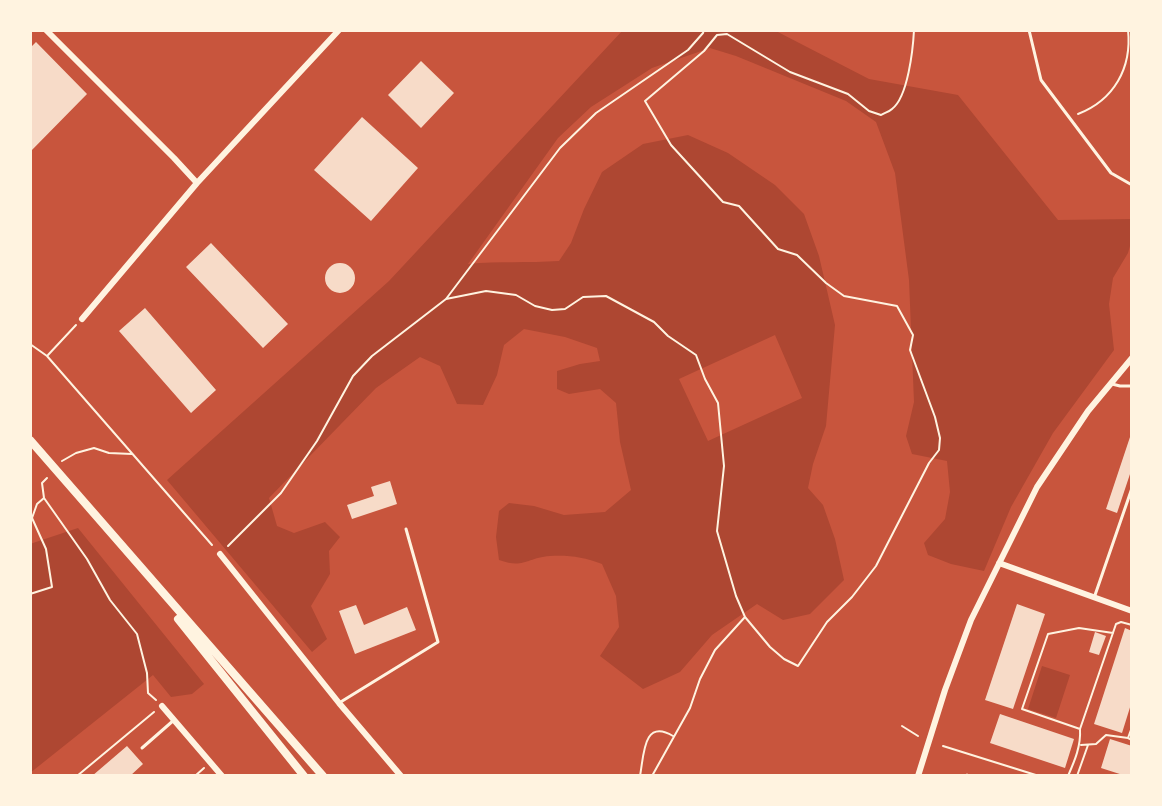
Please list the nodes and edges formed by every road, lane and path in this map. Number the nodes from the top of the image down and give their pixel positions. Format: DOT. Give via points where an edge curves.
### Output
graph roads {
  1 [pos="46,30"];
  2 [pos="339,30"];
  3 [pos="704,30"];
  4 [pos="914,30"];
  5 [pos="1029,30"];
  6 [pos="1128,30"];
  7 [pos="1069,118"];
  8 [pos="197,183"];
  9 [pos="1132,185"];
  10 [pos="446,299"];
  11 [pos="82,319"];
  12 [pos="30,344"];
  13 [pos="47,356"];
  14 [pos="1132,358"];
  15 [pos="1110,383"];
  16 [pos="1132,386"];
  17 [pos="30,440"];
  18 [pos="133,454"];
  19 [pos="55,469"];
  20 [pos="1132,488"];
  21 [pos="44,498"];
  22 [pos="102,525"];
  23 [pos="406,529"];
  24 [pos="220,554"];
  25 [pos="999,563"];
  26 [pos="30,594"];
  27 [pos="1094,598"];
  28 [pos="1132,611"];
  29 [pos="745,617"];
  30 [pos="1132,625"];
  31 [pos="1113,633"];
  32 [pos="339,703"];
  33 [pos="162,706"];
  34 [pos="174,720"];
  35 [pos="902,726"];
  36 [pos="1132,727"];
  37 [pos="1080,729"];
  38 [pos="674,736"];
  39 [pos="919,737"];
  40 [pos="1130,739"];
  41 [pos="1089,744"];
  42 [pos="1079,745"];
  43 [pos="943,746"];
  44 [pos="142,748"];
  45 [pos="77,776"];
  46 [pos="222,776"];
  47 [pos="304,776"];
  48 [pos="323,776"];
  49 [pos="401,776"];
  50 [pos="640,776"];
  51 [pos="652,776"];
  52 [pos="918,776"];
  53 [pos="1039,776"];
  54 [pos="1068,776"];
  55 [pos="1077,776"];
  1 -- 8 [label="street"];
  2 -- 8 [label="street"];
  3 -- 10 [label="path" via="688,50 596,113 560,148"];
  4 -- 29 [label="path" via="913,55 900,98 881,115 848,94 790,72 727,34 717,35 645,101 671,145 723,202 739,206 778,249 797,255 844,296 897,306 913,335 910,350 940,438 939,450 876,566 827,622 798,666 770,647"];
  5 -- 7 [label="lane" via="1041,80"];
  6 -- 7 [label="path" via="1127,65 1119,83 1090,110"];
  7 -- 9 [label="lane" via="1111,173"];
  8 -- 11 [label="street"];
  10 -- 24 [label="path" via="353,376 281,493"];
  10 -- 29 [label="path" via="486,291 516,295 552,310 565,309 583,297 606,296 654,322 696,355 718,403 724,466 717,531"];
  11 -- 13 [label="path"];
  12 -- 13 [label="path"];
  13 -- 18 [label="path"];
  14 -- 15 [label="street"];
  15 -- 16 [label="lane"];
  15 -- 25 [label="street" via="1037,487"];
  17 -- 19 [label="main road"];
  18 -- 19 [label="path" via="94,448"];
  18 -- 24 [label="path"];
  19 -- 21 [label="path" via="42,483"];
  19 -- 22 [label="main road"];
  20 -- 27 [label="lane"];
  21 -- 26 [label="path" via="32,518 46,549 52,587"];
  21 -- 33 [label="path" via="137,634 148,693"];
  22 -- 47 [label="main road"];
  22 -- 48 [label="main road"];
  23 -- 32 [label="lane" via="438,642"];
  24 -- 32 [label="street"];
  25 -- 27 [label="street"];
  25 -- 52 [label="street" via="966,634"];
  27 -- 28 [label="street"];
  29 -- 38 [label="path" via="715,650"];
  30 -- 31 [label="path" via="1118,622"];
  31 -- 37 [label="path"];
  31 -- 37 [label="path" via="1079,628 1048,634 1022,709"];
  32 -- 49 [label="street"];
  33 -- 34 [label="street"];
  33 -- 45 [label="path"];
  34 -- 44 [label="lane"];
  34 -- 46 [label="street"];
  35 -- 39 [label="path"];
  36 -- 40 [label="path"];
  37 -- 42 [label="path"];
  38 -- 50 [label="path" via="658,730 649,737"];
  38 -- 51 [label="path"];
  40 -- 41 [label="path" via="1106,735"];
  41 -- 42 [label="path"];
  41 -- 55 [label="path"];
  42 -- 54 [label="path"];
  43 -- 53 [label="path"];
}
